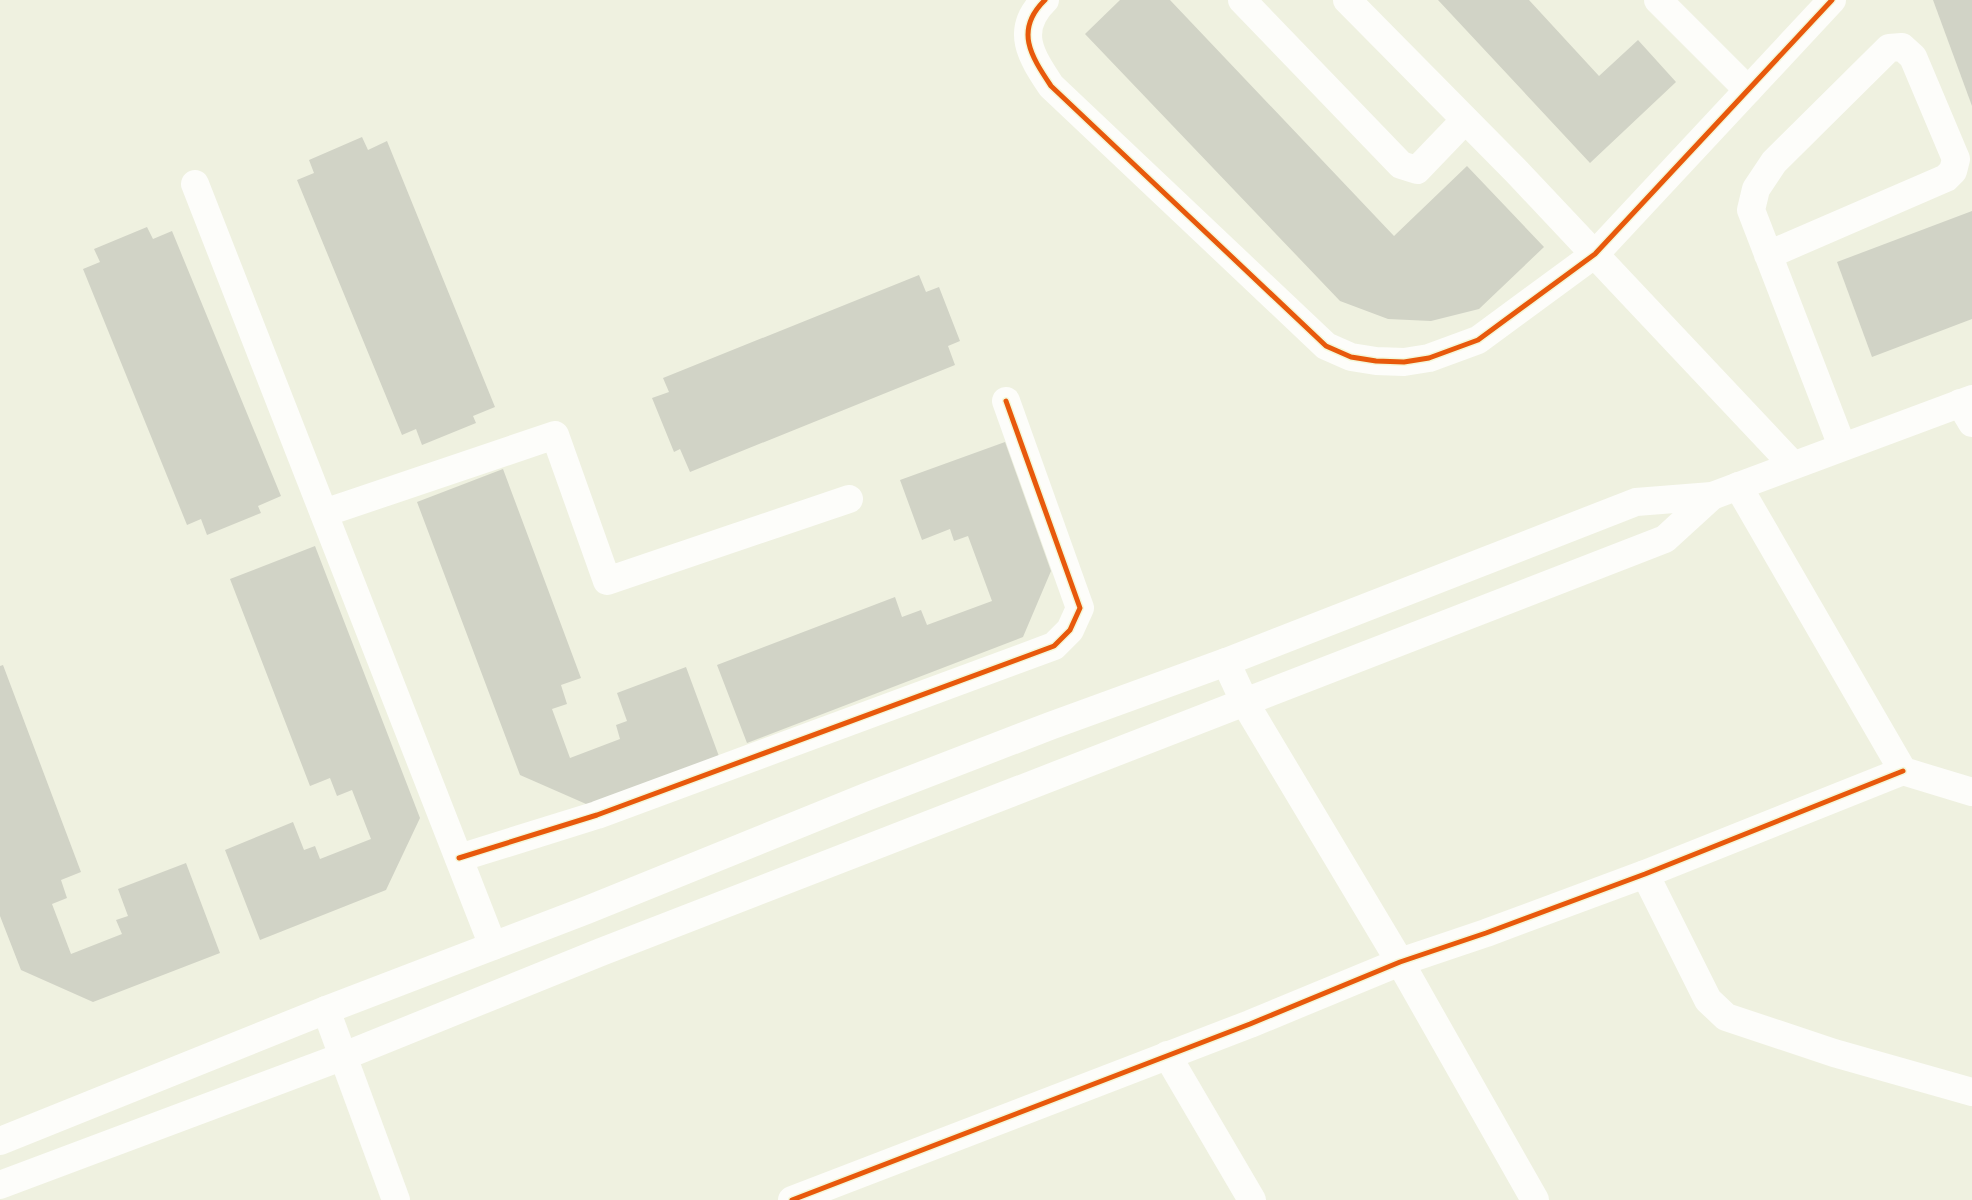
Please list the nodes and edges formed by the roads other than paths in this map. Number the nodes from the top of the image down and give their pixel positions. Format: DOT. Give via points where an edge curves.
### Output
graph roads {
  1 [pos="1045,0"];
  2 [pos="1242,0"];
  3 [pos="1348,0"];
  4 [pos="1658,0"];
  5 [pos="1832,0"];
  6 [pos="1748,90"];
  7 [pos="1464,120"];
  8 [pos="195,184"];
  9 [pos="1595,254"];
  10 [pos="1768,255"];
  11 [pos="1006,402"];
  12 [pos="1968,408"];
  13 [pos="1842,446"];
  14 [pos="1793,465"];
  15 [pos="1738,486"];
  16 [pos="1712,496"];
  17 [pos="849,499"];
  18 [pos="324,513"];
  19 [pos="1226,662"];
  20 [pos="1245,703"];
  21 [pos="1903,771"];
  22 [pos="1972,792"];
  23 [pos="459,858"];
  24 [pos="1645,874"];
  25 [pos="587,910"];
  26 [pos="493,946"];
  27 [pos="600,952"];
  28 [pos="1400,962"];
  29 [pos="326,1010"];
  30 [pos="1167,1055"];
  31 [pos="344,1056"];
  32 [pos="1972,1092"];
  33 [pos="0,1141"];
  34 [pos="0,1185"];
  35 [pos="396,1200"];
  36 [pos="792,1200"];
  37 [pos="1252,1200"];
  38 [pos="1535,1200"];
  1 -- 9 [label="street" via="1031,19 1027,37 1034,61 1051,86 1326,346 1351,357 1376,361 1404,362 1452,351 1478,340"];
  2 -- 7 [label="street" via="1400,165 1417,170"];
  3 -- 7 [label="street"];
  4 -- 6 [label="street"];
  5 -- 6 [label="street"];
  6 -- 9 [label="street"];
  7 -- 9 [label="street"];
  8 -- 18 [label="street"];
  9 -- 14 [label="street"];
  10 -- 10 [label="street" via="1946,178 1953,171 1956,159 1913,57 1902,47 1889,48 1769,169 1756,189 1751,210"];
  10 -- 13 [label="street"];
  11 -- 23 [label="street" via="1080,608 1070,630 1054,646 597,815"];
  12 -- 13 [label="street"];
  13 -- 14 [label="street"];
  14 -- 15 [label="street"];
  15 -- 16 [label="street"];
  15 -- 21 [label="street"];
  16 -- 19 [label="street" via="1636,502"];
  16 -- 20 [label="street" via="1665,539"];
  17 -- 18 [label="street" via="606,581 555,435"];
  18 -- 23 [label="street"];
  19 -- 20 [label="street"];
  19 -- 25 [label="street" via="866,797"];
  20 -- 27 [label="street"];
  20 -- 28 [label="street"];
  21 -- 22 [label="street"];
  21 -- 24 [label="street"];
  23 -- 26 [label="street"];
  24 -- 28 [label="street"];
  24 -- 32 [label="street" via="1708,1000 1726,1018"];
  25 -- 26 [label="street"];
  25 -- 27 [label="street"];
  26 -- 29 [label="street"];
  27 -- 31 [label="street"];
  28 -- 30 [label="street"];
  28 -- 38 [label="street"];
  29 -- 31 [label="street"];
  29 -- 33 [label="street"];
  30 -- 36 [label="street"];
  30 -- 37 [label="street"];
  31 -- 34 [label="street"];
  31 -- 35 [label="street"];
}
